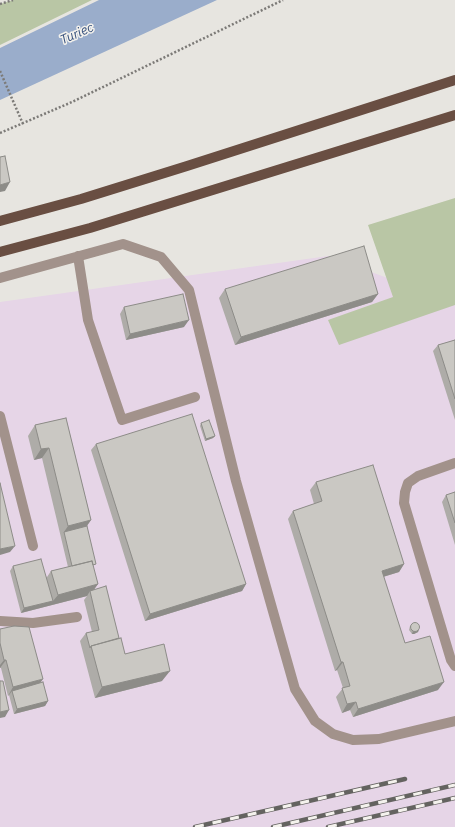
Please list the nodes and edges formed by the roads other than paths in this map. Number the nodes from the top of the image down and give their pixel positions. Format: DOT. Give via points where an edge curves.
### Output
graph roads {
  1 [pos="455,80"];
  2 [pos="455,115"];
  3 [pos="0,221"];
  4 [pos="0,252"];
  5 [pos="78,256"];
  6 [pos="0,278"];
  7 [pos="195,397"];
  8 [pos="0,416"];
  9 [pos="455,464"];
  10 [pos="33,546"];
  11 [pos="77,617"];
  12 [pos="0,621"];
  13 [pos="455,666"];
  14 [pos="455,720"];
  1 -- 3 [label="main road" via="81,199"];
  2 -- 4 [label="main road" via="90,228"];
  5 -- 6 [label="lane"];
  5 -- 7 [label="lane" via="88,320 122,420"];
  5 -- 14 [label="lane" via="123,244 161,257 189,290 236,481 295,689 315,721 333,734 353,740 379,739"];
  8 -- 10 [label="lane"];
  9 -- 13 [label="lane" via="418,476 408,483 404,503 451,660"];
  11 -- 12 [label="lane" via="33,623"];
}
